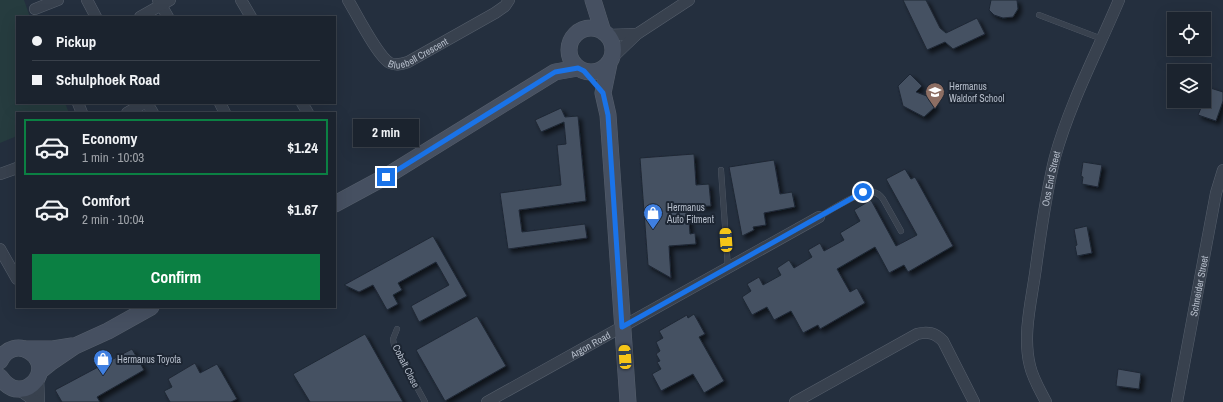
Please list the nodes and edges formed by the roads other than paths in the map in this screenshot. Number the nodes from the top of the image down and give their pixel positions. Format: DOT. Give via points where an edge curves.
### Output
graph roads {
  1 [pos="58,0"];
  2 [pos="87,0"];
  3 [pos="241,0"];
  4 [pos="348,0"];
  5 [pos="509,0"];
  6 [pos="689,0"];
  7 [pos="1119,0"];
  8 [pos="593,1"];
  9 [pos="163,2"];
  10 [pos="35,9"];
  11 [pos="1039,15"];
  12 [pos="95,16"];
  13 [pos="142,16"];
  14 [pos="168,16"];
  15 [pos="250,16"];
  16 [pos="580,31"];
  17 [pos="605,33"];
  18 [pos="637,34"];
  19 [pos="1102,39"];
  20 [pos="569,52"];
  21 [pos="610,61"];
  22 [pos="581,70"];
  23 [pos="555,72"];
  24 [pos="603,93"];
  25 [pos="142,104"];
  26 [pos="129,112"];
  27 [pos="16,168"];
  28 [pos="721,170"];
  29 [pos="1223,170"];
  30 [pos="0,174"];
  31 [pos="336,203"];
  32 [pos="819,217"];
  33 [pos="901,231"];
  34 [pos="0,249"];
  35 [pos="728,268"];
  36 [pos="16,277"];
  37 [pos="149,308"];
  38 [pos="622,327"];
  39 [pos="397,329"];
  40 [pos="75,346"];
  41 [pos="26,349"];
  42 [pos="0,361"];
  43 [pos="39,373"];
  44 [pos="0,377"];
  45 [pos="10,389"];
  46 [pos="36,402"];
  47 [pos="39,402"];
  48 [pos="425,402"];
  49 [pos="487,402"];
  50 [pos="628,402"];
  51 [pos="795,402"];
  52 [pos="974,402"];
  53 [pos="1046,402"];
  54 [pos="1177,402"];
  1 -- 10 [label="street"];
  2 -- 12 [label="street"];
  3 -- 15 [label="street"];
  4 -- 5 [label="street, Bluebell Crescent" via="380,53 389,63 400,65 495,13"];
  6 -- 18 [label="street"];
  7 -- 19 [label="street, Oos End Street"];
  8 -- 16 [label="street"];
  8 -- 17 [label="street"];
  9 -- 13 [label="street"];
  9 -- 14 [label="street"];
  11 -- 19 [label="lane"];
  16 -- 17 [label="street" via="593,28"];
  16 -- 20 [label="street" via="569,45"];
  17 -- 18 [label="street"];
  17 -- 21 [label="street" via="612,45"];
  18 -- 21 [label="street"];
  19 -- 53 [label="street, Oos End Street" via="1064,129 1049,184 1027,342 1030,367"];
  20 -- 22 [label="street" via="573,63"];
  20 -- 23 [label="street"];
  21 -- 22 [label="street" via="598,71"];
  21 -- 24 [label="street"];
  22 -- 23 [label="street"];
  22 -- 24 [label="street"];
  23 -- 31 [label="street" via="386,177"];
  24 -- 38 [label="street" via="608,115"];
  25 -- 26 [label="street"];
  27 -- 30 [label="street"];
  28 -- 35 [label="lane"];
  29 -- 54 [label="street, Schneider Street" via="1216,193"];
  32 -- 33 [label="lane" via="863,192 874,192 881,196"];
  32 -- 35 [label="street, Argon Road"];
  34 -- 36 [label="street"];
  35 -- 38 [label="street, Argon Road"];
  37 -- 40 [label="street"];
  38 -- 49 [label="street, Argon Road"];
  38 -- 50 [label="street"];
  39 -- 48 [label="lane, Cobalt Close" via="393,339 394,345"];
  40 -- 41 [label="street"];
  40 -- 43 [label="street"];
  41 -- 42 [label="street" via="9,351"];
  41 -- 43 [label="street" via="36,358"];
  43 -- 45 [label="street" via="30,386"];
  43 -- 47 [label="street"];
  44 -- 45 [label="street"];
  45 -- 46 [label="street"];
  51 -- 52 [label="street" via="917,334 925,332 934,334 943,341"];
}
